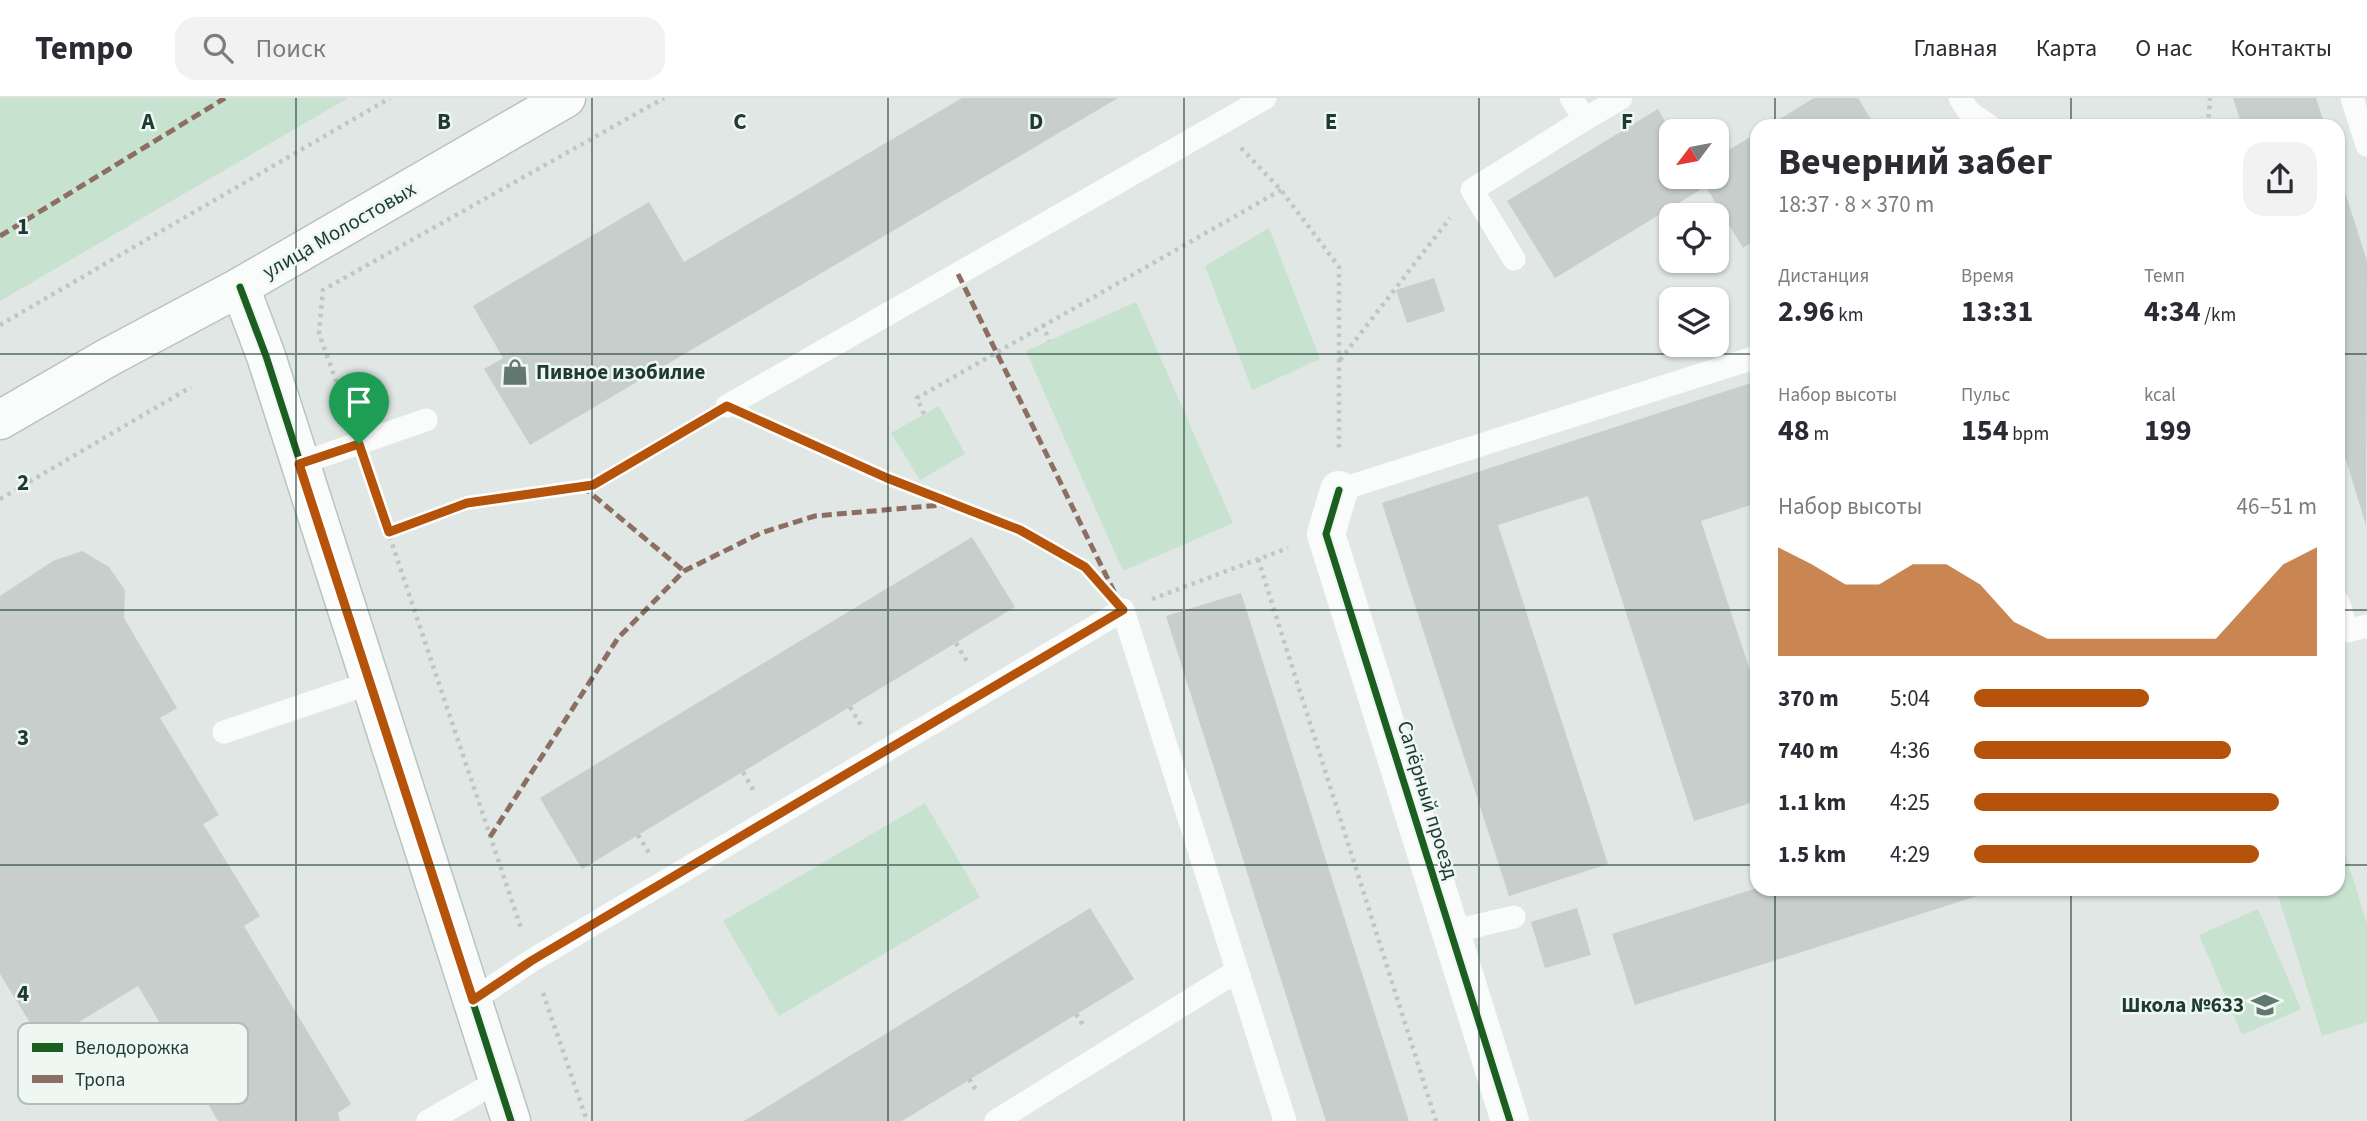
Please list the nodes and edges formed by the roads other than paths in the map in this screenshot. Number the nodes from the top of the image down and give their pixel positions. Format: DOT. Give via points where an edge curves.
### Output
graph roads {
  1 [pos="566,98"];
  2 [pos="1265,98"];
  3 [pos="1572,98"];
  4 [pos="1621,98"];
  5 [pos="1960,98"];
  6 [pos="2353,98"];
  7 [pos="1585,119"];
  8 [pos="1979,119"];
  9 [pos="2367,145"];
  10 [pos="1514,259"];
  11 [pos="240,288"];
  12 [pos="1750,359"];
  13 [pos="727,406"];
  14 [pos="0,420"];
  15 [pos="426,420"];
  16 [pos="299,464"];
  17 [pos="1339,490"];
  18 [pos="2345,625"];
  19 [pos="2367,626"];
  20 [pos="370,683"];
  21 [pos="224,733"];
  22 [pos="1514,917"];
  23 [pos="1451,932"];
  24 [pos="1237,971"];
  25 [pos="473,1000"];
  26 [pos="498,1081"];
  27 [pos="428,1121"];
  28 [pos="511,1121"];
  29 [pos="996,1121"];
  30 [pos="1285,1121"];
  31 [pos="1510,1121"];
  1 -- 11 [label="street, улица Молостовых"];
  2 -- 13 [label="lane"];
  3 -- 7 [label="lane"];
  4 -- 7 [label="lane"];
  5 -- 8 [label="lane"];
  6 -- 9 [label="lane"];
  7 -- 10 [label="lane" via="1472,190"];
  11 -- 14 [label="street, улица Молостовых"];
  11 -- 16 [label="street"];
  12 -- 17 [label="lane"];
  15 -- 16 [label="lane"];
  16 -- 20 [label="street"];
  17 -- 23 [label="street, Сапёрный проезд" via="1326,534"];
  18 -- 19 [label="lane" via="2347,631"];
  20 -- 21 [label="lane"];
  20 -- 25 [label="street"];
  22 -- 23 [label="lane"];
  23 -- 31 [label="street, Сапёрный проезд"];
  24 -- 25 [label="lane" via="1123,610 531,961"];
  24 -- 29 [label="lane"];
  24 -- 30 [label="lane"];
  25 -- 26 [label="street"];
  26 -- 27 [label="lane"];
  26 -- 28 [label="street"];
}
